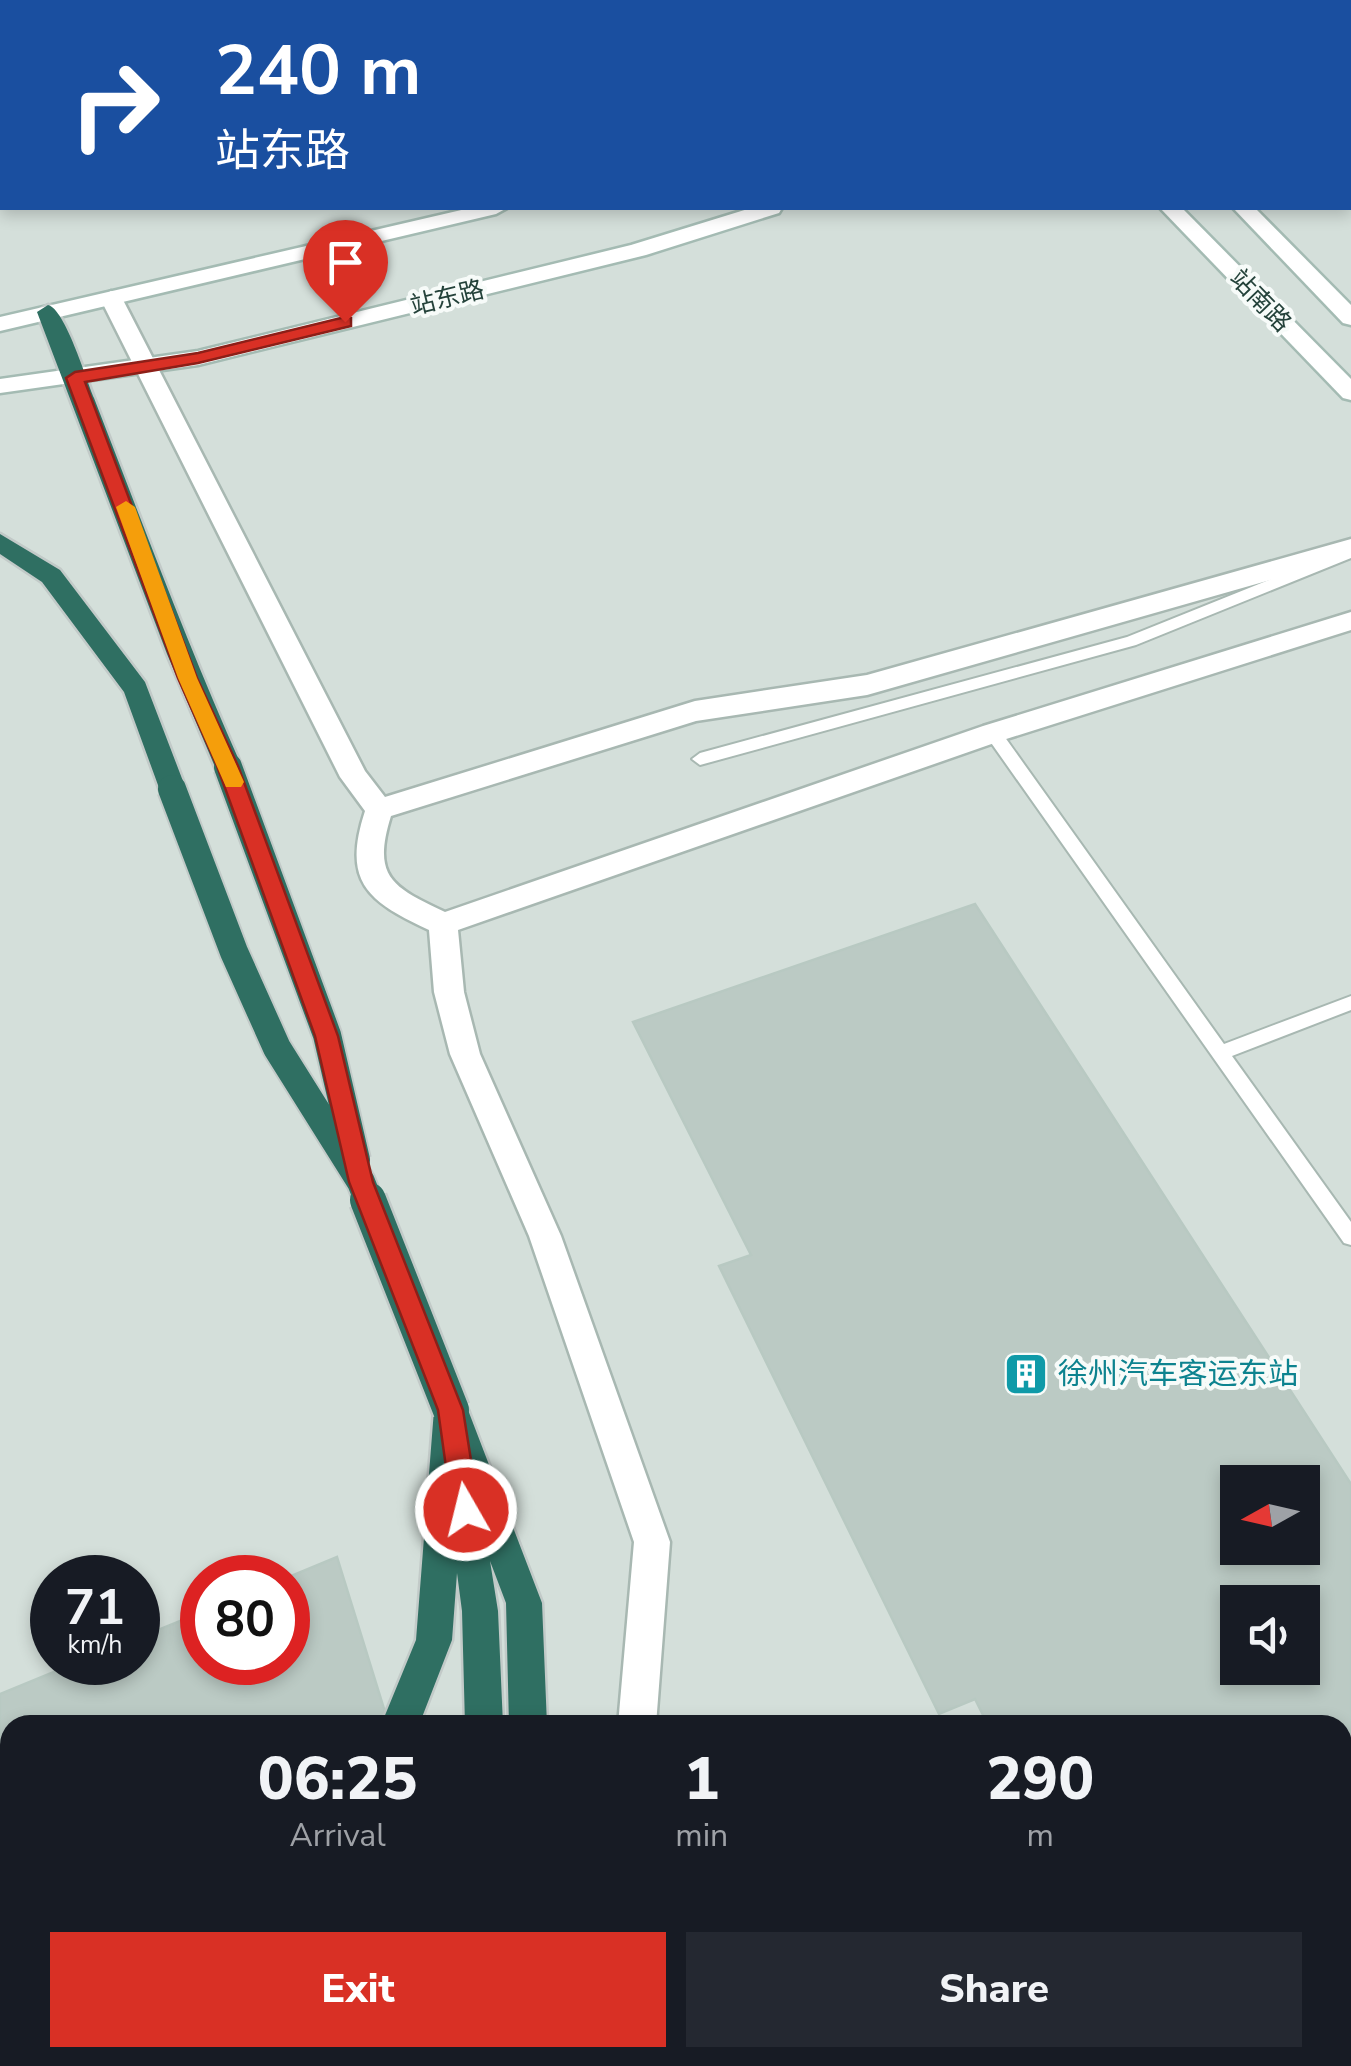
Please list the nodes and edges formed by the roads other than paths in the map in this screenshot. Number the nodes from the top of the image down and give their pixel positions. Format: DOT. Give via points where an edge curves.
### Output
graph roads {
  1 [pos="487,210"];
  2 [pos="766,210"];
  3 [pos="1172,210"];
  4 [pos="1244,210"];
  5 [pos="110,298"];
  6 [pos="48,312"];
  7 [pos="1351,318"];
  8 [pos="0,324"];
  9 [pos="144,367"];
  10 [pos="75,378"];
  11 [pos="0,386"];
  12 [pos="1351,393"];
  13 [pos="0,542"];
  14 [pos="1351,550"];
  15 [pos="1351,621"];
  16 [pos="993,733"];
  17 [pos="700,759"];
  18 [pos="379,808"];
  19 [pos="443,924"];
  20 [pos="1351,1003"];
  21 [pos="1222,1053"];
  22 [pos="361,1182"];
  23 [pos="1351,1237"];
  24 [pos="450,1410"];
  25 [pos="404,1715"];
  26 [pos="484,1715"];
  27 [pos="528,1715"];
  28 [pos="639,1715"];
  1 -- 5 [label="street"];
  2 -- 9 [label="street, 站东路" via="638,250"];
  3 -- 12 [label="street, 站南路"];
  4 -- 7 [label="street, 站南路"];
  5 -- 6 [label="street"];
  5 -- 9 [label="street"];
  6 -- 8 [label="street"];
  6 -- 10 [label="highway"];
  9 -- 10 [label="street, 站东路"];
  9 -- 18 [label="street" via="354,777"];
  10 -- 11 [label="street, 站东路"];
  10 -- 22 [label="highway, bridge" via="326,1036"];
  13 -- 22 [label="highway, bridge" via="51,576 136,689 277,1048"];
  14 -- 17 [label="lane" via="1131,641"];
  14 -- 18 [label="street" via="867,685 695,712"];
  15 -- 16 [label="street"];
  16 -- 19 [label="street"];
  16 -- 21 [label="lane"];
  18 -- 19 [label="street" via="365,853 374,883 400,905"];
  19 -- 28 [label="street" via="449,992 465,1054 545,1236 652,1542"];
  20 -- 21 [label="lane"];
  21 -- 23 [label="lane"];
  22 -- 24 [label="highway, bridge"];
  24 -- 25 [label="highway" via="434,1640"];
  24 -- 26 [label="highway" via="480,1611"];
  24 -- 27 [label="highway" via="524,1602"];
}
